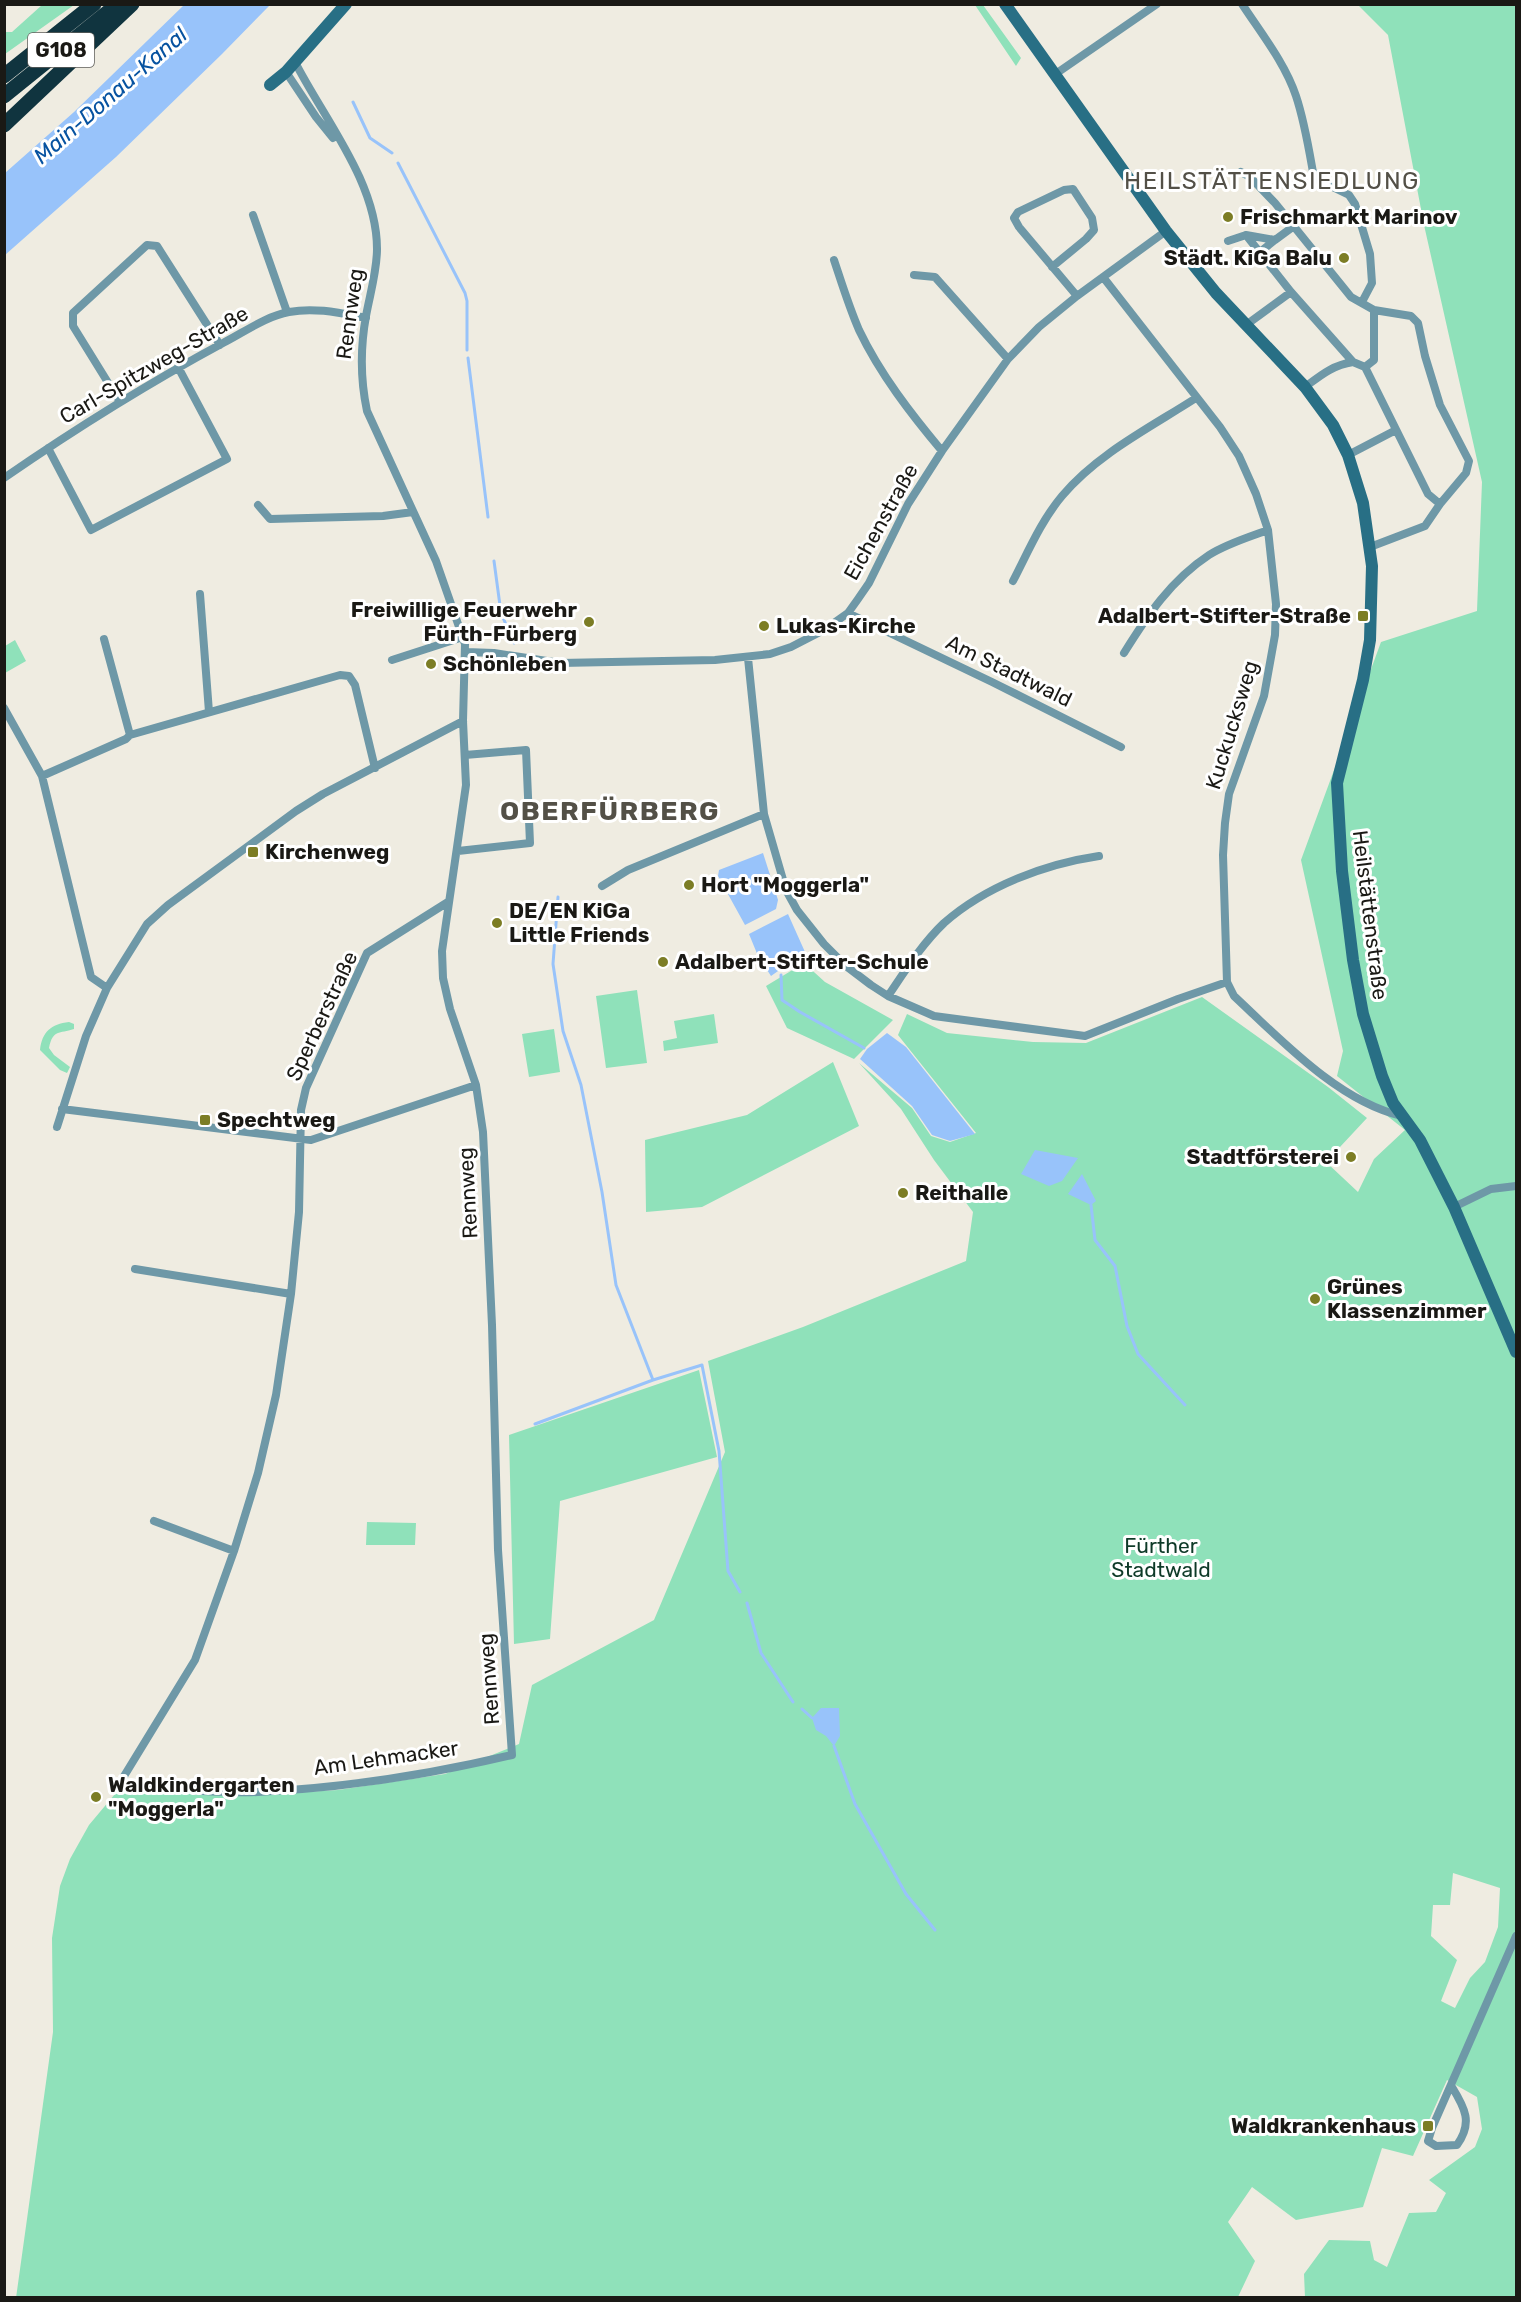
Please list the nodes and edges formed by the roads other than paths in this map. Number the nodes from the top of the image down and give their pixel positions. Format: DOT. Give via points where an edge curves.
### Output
graph roads {
  1 [pos="94,4"];
  2 [pos="118,4"];
  3 [pos="132,4"];
  4 [pos="346,4"];
  5 [pos="1005,4"];
  6 [pos="1157,4"];
  7 [pos="1242,4"];
  8 [pos="49,42"];
  9 [pos="295,62"];
  10 [pos="4,69"];
  11 [pos="286,72"];
  12 [pos="1054,75"];
  13 [pos="4,76"];
  14 [pos="270,85"];
  15 [pos="4,96"];
  16 [pos="4,125"];
  17 [pos="345,152"];
  18 [pos="1241,172"];
  19 [pos="254,215"];
  20 [pos="1294,226"];
  21 [pos="1166,231"];
  22 [pos="1246,234"];
  23 [pos="1275,240"];
  24 [pos="1228,241"];
  25 [pos="1260,252"];
  26 [pos="834,260"];
  27 [pos="1052,267"];
  28 [pos="914,275"];
  29 [pos="1103,277"];
  30 [pos="1291,292"];
  31 [pos="1077,296"];
  32 [pos="1362,302"];
  33 [pos="1374,310"];
  34 [pos="287,312"];
  35 [pos="366,318"];
  36 [pos="1246,325"];
  37 [pos="220,345"];
  38 [pos="1008,358"];
  39 [pos="1353,362"];
  40 [pos="178,368"];
  41 [pos="1365,368"];
  42 [pos="1305,387"];
  43 [pos="1196,398"];
  44 [pos="120,402"];
  45 [pos="1396,430"];
  46 [pos="48,448"];
  47 [pos="942,451"];
  48 [pos="1348,455"];
  49 [pos="4,478"];
  50 [pos="1440,504"];
  51 [pos="258,505"];
  52 [pos="413,512"];
  53 [pos="1269,530"];
  54 [pos="1370,547"];
  55 [pos="1013,581"];
  56 [pos="200,594"];
  57 [pos="848,613"];
  58 [pos="463,637"];
  59 [pos="104,639"];
  60 [pos="466,651"];
  61 [pos="1124,653"];
  62 [pos="748,658"];
  63 [pos="392,660"];
  64 [pos="4,708"];
  65 [pos="209,712"];
  66 [pos="463,721"];
  67 [pos="130,735"];
  68 [pos="1121,747"];
  69 [pos="465,755"];
  70 [pos="375,768"];
  71 [pos="42,776"];
  72 [pos="764,814"];
  73 [pos="458,851"];
  74 [pos="1099,856"];
  75 [pos="602,886"];
  76 [pos="448,902"];
  77 [pos="1227,982"];
  78 [pos="106,988"];
  79 [pos="888,996"];
  80 [pos="476,1085"];
  81 [pos="63,1108"];
  82 [pos="1402,1116"];
  83 [pos="57,1127"];
  84 [pos="301,1139"];
  85 [pos="1516,1186"];
  86 [pos="1454,1207"];
  87 [pos="135,1269"];
  88 [pos="291,1294"];
  89 [pos="1516,1352"];
  90 [pos="154,1521"];
  91 [pos="234,1551"];
  92 [pos="512,1755"];
  93 [pos="121,1781"];
  94 [pos="1516,1936"];
  95 [pos="1452,2087"];
  1 -- 8 [label="highway, G108"];
  2 -- 15 [label="highway, G108"];
  3 -- 16 [label="highway"];
  4 -- 9 [label="street"];
  5 -- 12 [label="street, Heilstättenstraße"];
  6 -- 12 [label="street"];
  7 -- 32 [label="street" via="1274,52 1295,94 1314,177 1349,195 1355,204 1370,254 1372,283"];
  8 -- 10 [label="highway"];
  8 -- 13 [label="highway, G108"];
  9 -- 11 [label="street"];
  9 -- 17 [label="street, Rennweg"];
  11 -- 14 [label="street"];
  11 -- 17 [label="street, Rennweg"];
  12 -- 21 [label="street, Heilstättenstraße"];
  17 -- 35 [label="street, Rennweg" via="362,184 377,247"];
  18 -- 20 [label="street"];
  19 -- 34 [label="street"];
  20 -- 23 [label="street"];
  20 -- 32 [label="street" via="1351,297"];
  21 -- 29 [label="street, Eichenstraße"];
  21 -- 36 [label="street, Heilstättenstraße"];
  22 -- 23 [label="street"];
  22 -- 24 [label="street"];
  22 -- 25 [label="street"];
  23 -- 25 [label="street"];
  25 -- 30 [label="street"];
  26 -- 47 [label="street" via="860,330 878,364"];
  27 -- 27 [label="street" via="1094,230 1092,218 1073,189 1018,212 1014,218"];
  27 -- 31 [label="street"];
  28 -- 38 [label="street" via="935,278"];
  29 -- 31 [label="street, Eichenstraße"];
  29 -- 43 [label="street, Kuckucksweg"];
  30 -- 36 [label="street"];
  30 -- 39 [label="street"];
  31 -- 38 [label="street, Eichenstraße"];
  32 -- 33 [label="street"];
  33 -- 41 [label="street" via="1374,360"];
  33 -- 50 [label="street" via="1411,316 1418,323 1440,405 1469,461 1466,473"];
  34 -- 35 [label="street, Carl-Spitzweg-Straße" via="319,310"];
  34 -- 37 [label="street, Carl-Spitzweg-Straße"];
  35 -- 52 [label="street, Rennweg" via="360,359 367,411"];
  36 -- 42 [label="street, Heilstättenstraße"];
  37 -- 40 [label="street, Carl-Spitzweg-Straße"];
  37 -- 44 [label="street" via="157,246 147,245 73,313 73,326"];
  38 -- 47 [label="street, Eichenstraße"];
  39 -- 41 [label="street"];
  39 -- 42 [label="street" via="1327,370"];
  40 -- 44 [label="street, Carl-Spitzweg-Straße"];
  40 -- 46 [label="street" via="227,459 91,530"];
  41 -- 45 [label="street"];
  42 -- 48 [label="street, Heilstättenstraße" via="1333,425"];
  43 -- 53 [label="street, Kuckucksweg" via="1239,456"];
  43 -- 55 [label="street" via="1095,463 1061,496"];
  44 -- 46 [label="street, Carl-Spitzweg-Straße"];
  45 -- 48 [label="street"];
  45 -- 50 [label="street" via="1428,494"];
  46 -- 49 [label="street, Carl-Spitzweg-Straße"];
  47 -- 57 [label="street, Eichenstraße" via="908,504 869,583"];
  48 -- 54 [label="street, Heilstättenstraße" via="1363,502"];
  50 -- 54 [label="street" via="1425,526"];
  51 -- 52 [label="street" via="270,519"];
  52 -- 58 [label="street, Rennweg" via="436,561"];
  53 -- 61 [label="street" via="1209,555 1181,577 1153,607"];
  53 -- 77 [label="street, Kuckucksweg" via="1275,635 1264,696 1228,794 1225,822"];
  54 -- 82 [label="street, Heilstättenstraße" via="1370,640 1337,783 1342,871 1363,1014 1382,1076"];
  56 -- 65 [label="street"];
  57 -- 62 [label="street, Eichenstraße" via="791,647"];
  57 -- 68 [label="street, Am Stadtwald"];
  58 -- 60 [label="street, Rennweg"];
  58 -- 63 [label="street"];
  59 -- 67 [label="street"];
  60 -- 62 [label="street, Eichenstraße" via="560,663"];
  60 -- 66 [label="street, Rennweg"];
  62 -- 72 [label="street"];
  64 -- 71 [label="street"];
  65 -- 67 [label="street"];
  65 -- 70 [label="street" via="333,675 349,676 355,685"];
  66 -- 69 [label="street, Rennweg"];
  66 -- 70 [label="street"];
  67 -- 71 [label="street"];
  69 -- 73 [label="street, Rennweg" via="466,785"];
  69 -- 73 [label="street" via="526,750 530,843"];
  70 -- 78 [label="street" via="296,811 168,905 147,924"];
  71 -- 78 [label="street" via="90,977"];
  72 -- 75 [label="street" via="628,870"];
  72 -- 79 [label="street" via="786,890 797,910 846,966"];
  73 -- 76 [label="street, Rennweg"];
  74 -- 79 [label="street" via="1050,866 969,904 922,947"];
  76 -- 80 [label="street, Rennweg" via="443,978"];
  76 -- 84 [label="street, Sperberstraße" via="367,953 306,1088"];
  77 -- 79 [label="street" via="1085,1036 934,1016"];
  77 -- 82 [label="street" via="1234,996 1310,1065 1376,1109"];
  78 -- 81 [label="street"];
  80 -- 84 [label="street" via="322,1138"];
  80 -- 92 [label="street, Rennweg" via="483,1132 498,1550"];
  81 -- 83 [label="street"];
  81 -- 84 [label="street"];
  82 -- 86 [label="street, Heilstättenstraße" via="1420,1140"];
  84 -- 88 [label="street, Sperberstraße"];
  85 -- 86 [label="street" via="1491,1189"];
  86 -- 89 [label="street, Heilstättenstraße"];
  87 -- 88 [label="street"];
  88 -- 91 [label="street, Sperberstraße" via="276,1395"];
  90 -- 91 [label="street"];
  91 -- 93 [label="street, Sperberstraße" via="195,1660"];
  92 -- 93 [label="street, Am Lehmacker" via="338,1785 256,1792 130,1786"];
  94 -- 95 [label="street"];
  95 -- 95 [label="street" via="1428,2140 1436,2146 1457,2145 1465,2135 1467,2120"];
}
